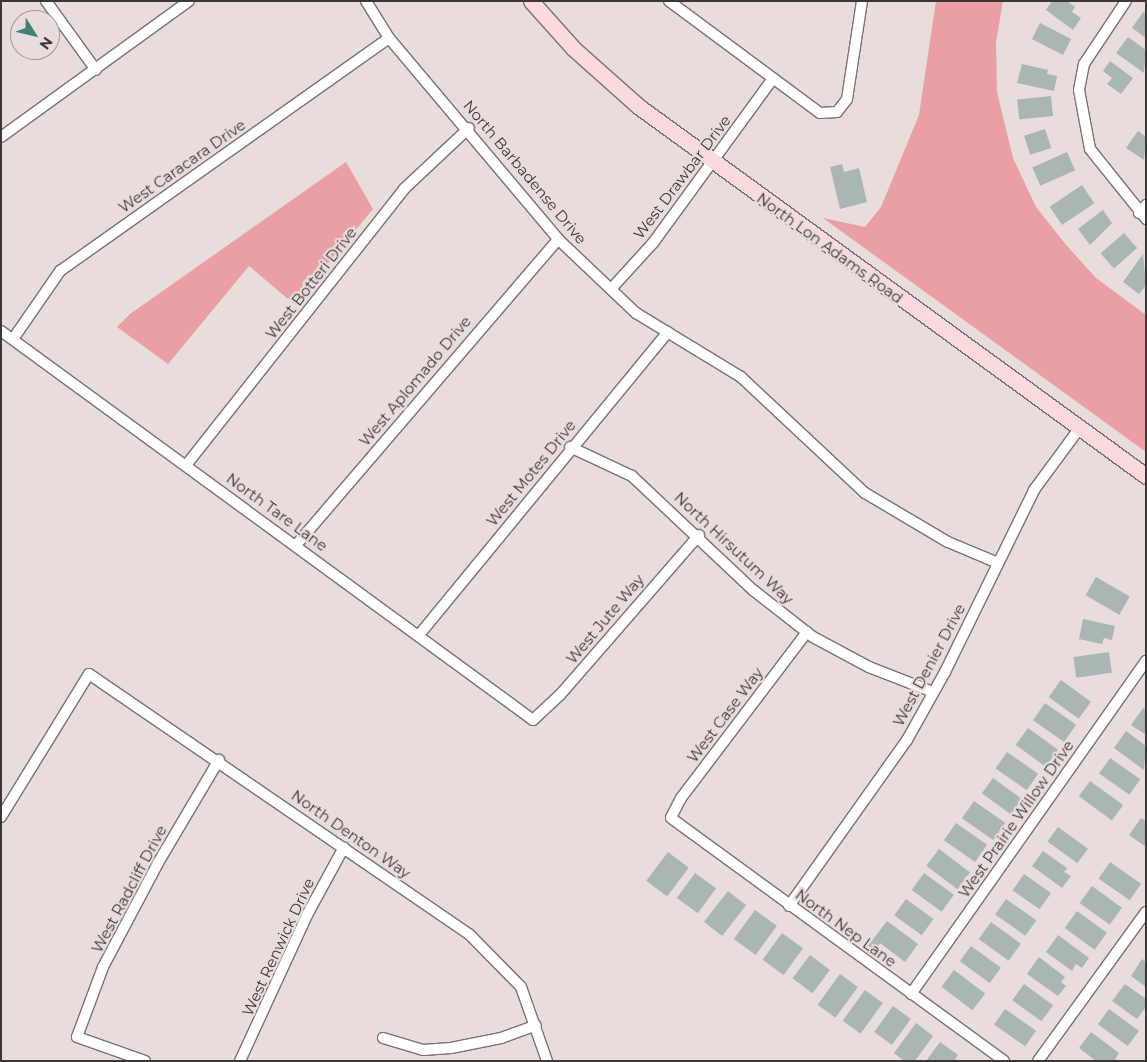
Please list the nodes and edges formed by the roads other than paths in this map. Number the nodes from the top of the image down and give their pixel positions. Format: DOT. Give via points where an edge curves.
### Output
graph roads {
  1 [pos="46,1"];
  2 [pos="188,1"];
  3 [pos="366,1"];
  4 [pos="531,1"];
  5 [pos="670,1"];
  6 [pos="862,1"];
  7 [pos="1126,1"];
  8 [pos="388,38"];
  9 [pos="96,70"];
  10 [pos="772,80"];
  11 [pos="469,128"];
  12 [pos="1,137"];
  13 [pos="712,161"];
  14 [pos="1144,212"];
  15 [pos="558,239"];
  16 [pos="612,289"];
  17 [pos="1,331"];
  18 [pos="668,332"];
  19 [pos="13,339"];
  20 [pos="1079,430"];
  21 [pos="570,447"];
  22 [pos="187,464"];
  23 [pos="1146,476"];
  24 [pos="699,535"];
  25 [pos="297,544"];
  26 [pos="998,563"];
  27 [pos="807,632"];
  28 [pos="419,635"];
  29 [pos="1146,661"];
  30 [pos="933,692"];
  31 [pos="533,720"];
  32 [pos="219,760"];
  33 [pos="1,817"];
  34 [pos="671,818"];
  35 [pos="344,847"];
  36 [pos="789,906"];
  37 [pos="1146,912"];
  38 [pos="912,994"];
  39 [pos="536,1025"];
  40 [pos="383,1038"];
  41 [pos="145,1061"];
  42 [pos="240,1061"];
  43 [pos="547,1061"];
  44 [pos="1004,1061"];
  45 [pos="1038,1061"];
  1 -- 9 [label="street"];
  2 -- 9 [label="street"];
  3 -- 8 [label="street, North Barbadense Drive"];
  4 -- 13 [label="street, North Lon Adams Road" via="605,79"];
  5 -- 10 [label="street"];
  6 -- 10 [label="street" via="847,99 837,112 820,113"];
  7 -- 14 [label="street" via="1084,64 1079,90 1090,149"];
  8 -- 11 [label="street, North Barbadense Drive"];
  8 -- 19 [label="street, West Caracara Drive" via="60,271"];
  9 -- 12 [label="street"];
  10 -- 13 [label="street, West Drawbar Drive"];
  11 -- 15 [label="street, North Barbadense Drive"];
  11 -- 22 [label="street, West Botteri Drive" via="404,189"];
  13 -- 16 [label="street, West Drawbar Drive" via="653,243"];
  13 -- 20 [label="street, North Lon Adams Road"];
  15 -- 16 [label="street, North Barbadense Drive"];
  15 -- 25 [label="street, West Aplomado Drive"];
  16 -- 18 [label="street, North Barbadense Drive" via="636,313"];
  17 -- 19 [label="street, North Tare Lane"];
  18 -- 21 [label="street, West Motes Drive"];
  18 -- 26 [label="street, North Barbadense Drive" via="741,377 865,493 948,542"];
  19 -- 22 [label="street, North Tare Lane"];
  20 -- 23 [label="street, North Lon Adams Road"];
  20 -- 26 [label="street, West Denier Drive" via="1034,490"];
  21 -- 24 [label="street, North Hirsutum Way" via="632,476"];
  21 -- 28 [label="street, West Motes Drive"];
  22 -- 25 [label="street, North Tare Lane"];
  24 -- 27 [label="street, North Hirsutum Way" via="753,590"];
  24 -- 31 [label="street, West Jute Way" via="560,695"];
  25 -- 28 [label="street, North Tare Lane"];
  26 -- 30 [label="street, West Denier Drive"];
  27 -- 30 [label="street, North Hirsutum Way" via="869,667"];
  27 -- 34 [label="street, West Case Way" via="681,798"];
  28 -- 31 [label="street, North Tare Lane"];
  29 -- 38 [label="street, West Prairie Willow Drive"];
  30 -- 36 [label="street, West Denier Drive" via="906,740"];
  32 -- 33 [label="street, North Denton Way" via="89,674"];
  32 -- 35 [label="street, North Denton Way"];
  32 -- 41 [label="street, West Radcliff Drive" via="158,863 103,967 77,1038"];
  34 -- 36 [label="street, North Nep Lane"];
  35 -- 39 [label="street, North Denton Way" via="469,934 521,987"];
  35 -- 42 [label="street, West Renwick Drive" via="307,916"];
  36 -- 38 [label="street, North Nep Lane"];
  37 -- 45 [label="street"];
  38 -- 44 [label="street, North Nep Lane"];
  39 -- 40 [label="street" via="500,1038 451,1048 423,1050"];
  39 -- 43 [label="street, North Denton Way"];
}
